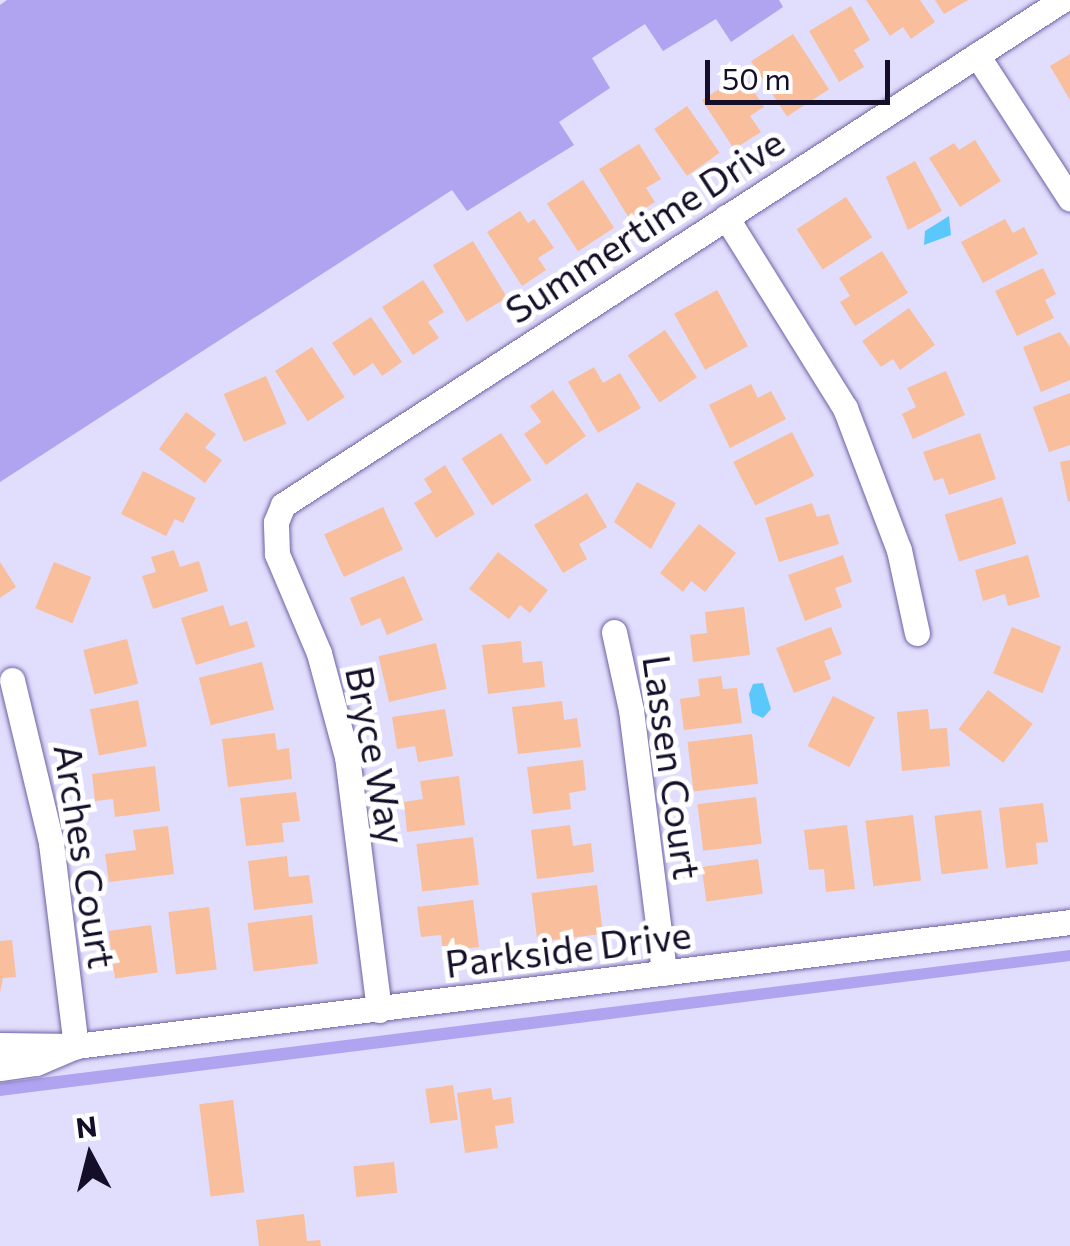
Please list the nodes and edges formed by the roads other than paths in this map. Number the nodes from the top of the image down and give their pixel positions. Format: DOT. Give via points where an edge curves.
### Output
graph roads {
  1 [pos="1062,0"];
  2 [pos="977,55"];
  3 [pos="1070,199"];
  4 [pos="726,217"];
  5 [pos="276,522"];
  6 [pos="614,632"];
  7 [pos="917,634"];
  8 [pos="12,680"];
  9 [pos="1070,922"];
  10 [pos="664,973"];
  11 [pos="379,1010"];
  12 [pos="0,1044"];
  13 [pos="76,1046"];
  14 [pos="0,1068"];
  1 -- 2 [label="street, Summertime Drive"];
  2 -- 3 [label="street"];
  2 -- 4 [label="street, Summertime Drive"];
  4 -- 5 [label="street, Summertime Drive" via="298,492"];
  4 -- 7 [label="street" via="845,408 899,550"];
  5 -- 11 [label="street, Bryce Way" via="278,554 319,653 347,756"];
  6 -- 10 [label="street, Lassen Court" via="631,710"];
  8 -- 13 [label="street, Arches Court" via="51,844"];
  9 -- 10 [label="street, Parkside Drive"];
  10 -- 11 [label="street, Parkside Drive"];
  11 -- 13 [label="street, Parkside Drive"];
  12 -- 13 [label="street, Parkside Drive"];
  13 -- 14 [label="street, Parkside Drive" via="36,1063"];
}
